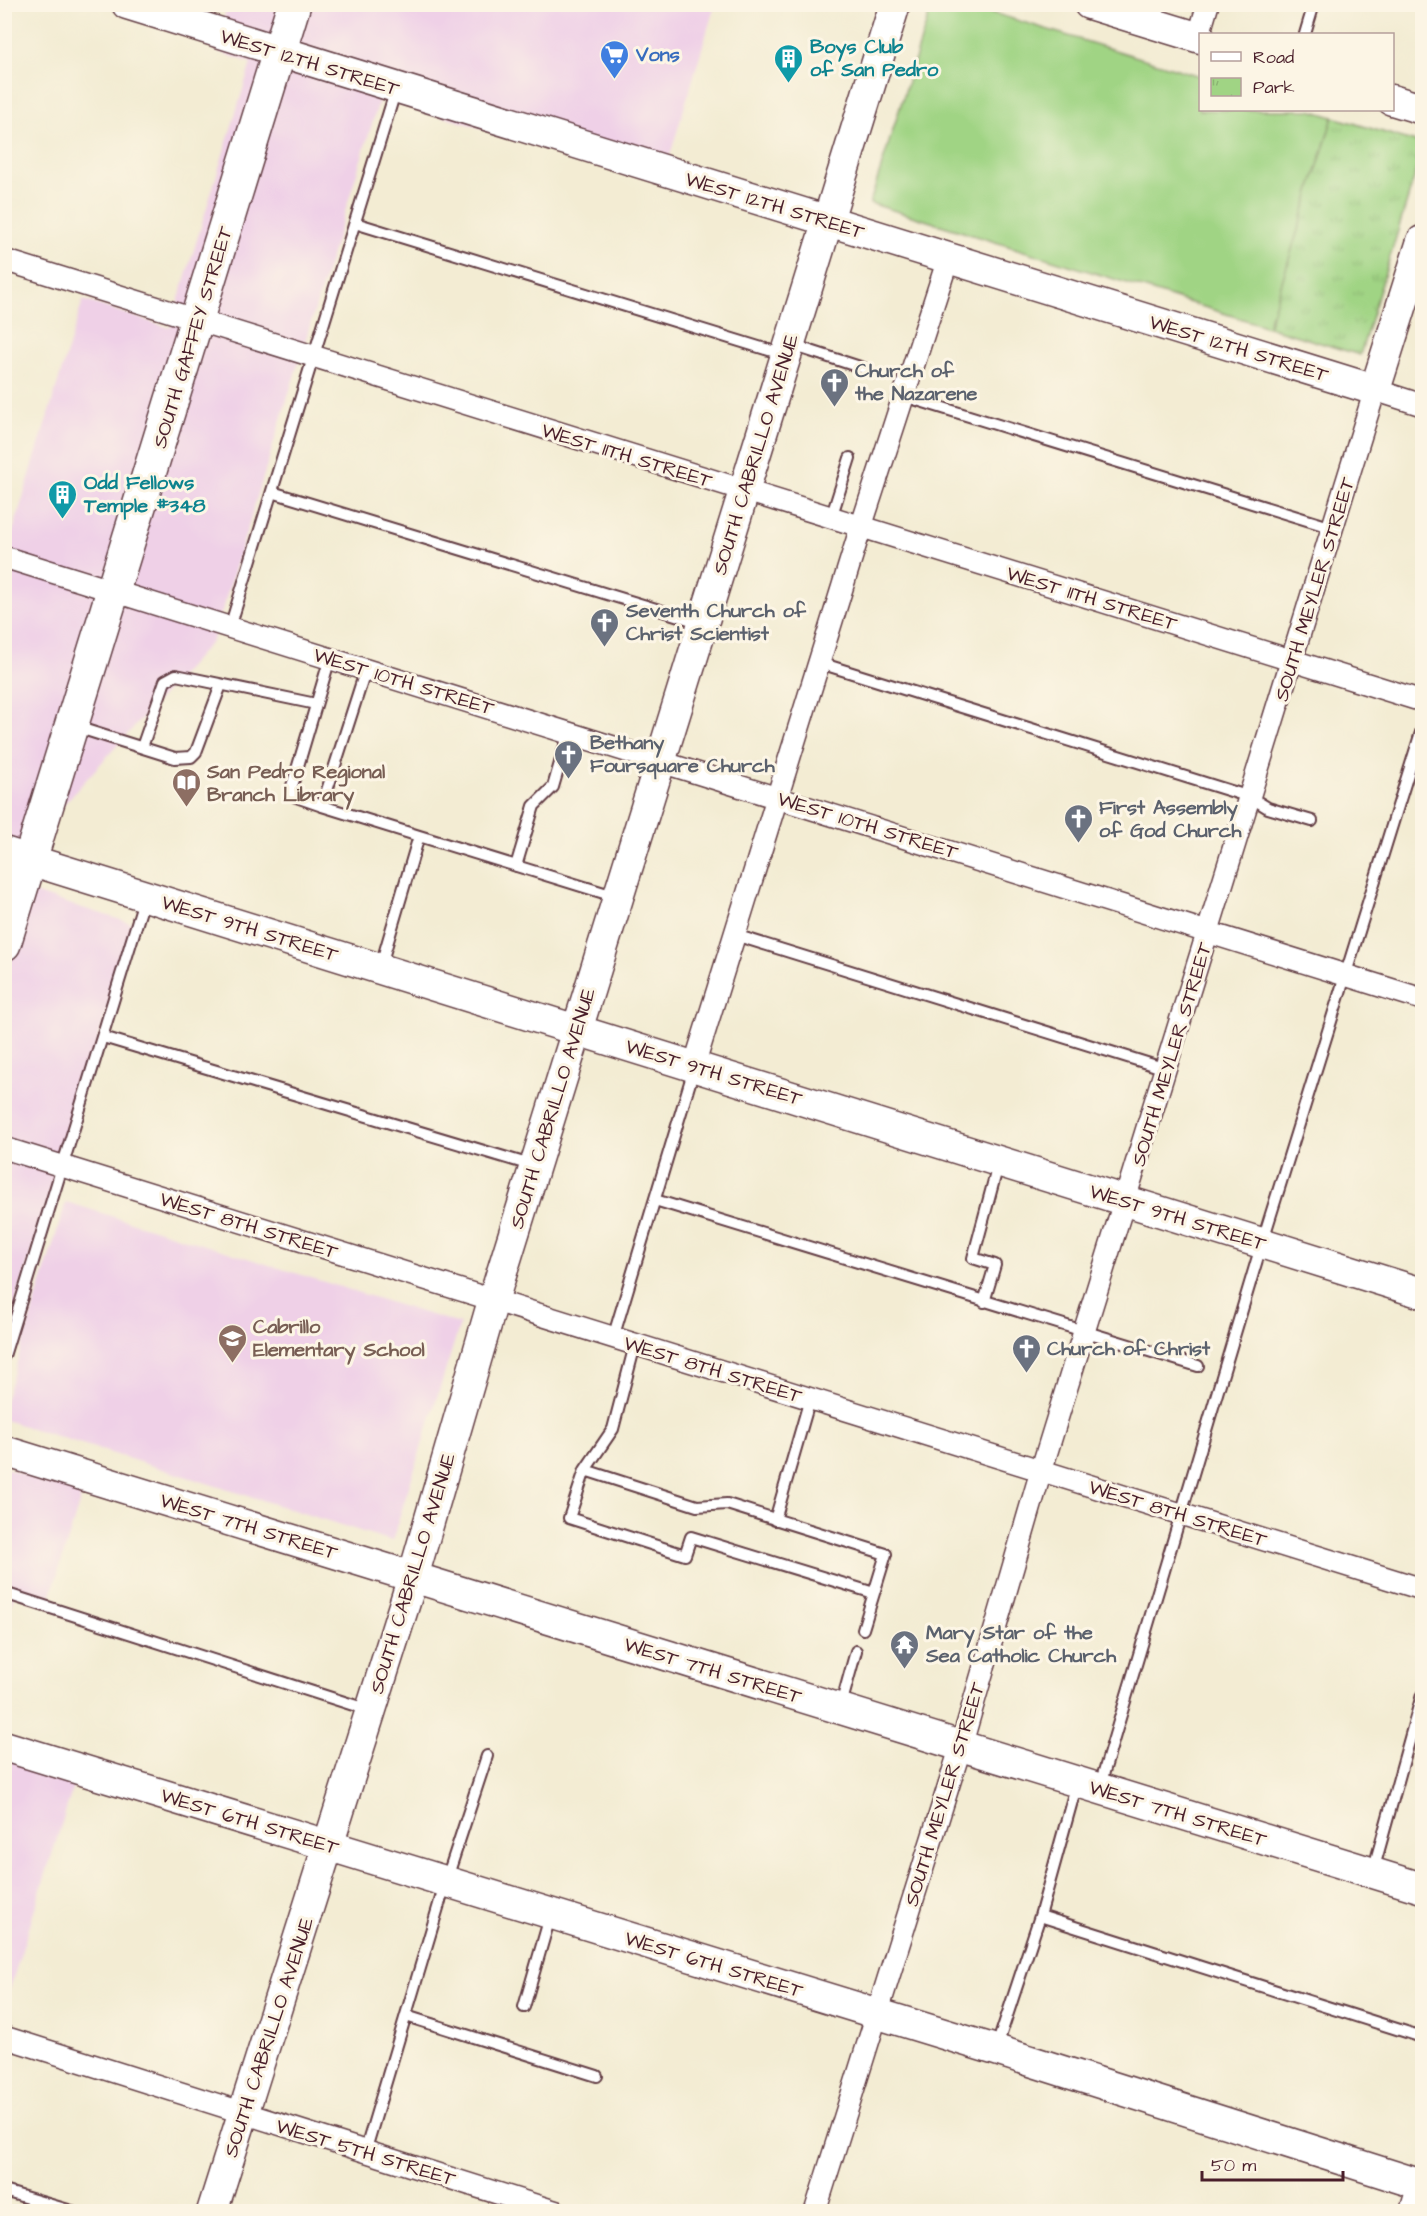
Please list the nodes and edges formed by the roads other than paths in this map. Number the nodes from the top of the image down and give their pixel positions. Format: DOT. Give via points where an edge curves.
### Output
graph roads {
  1 [pos="127,4"];
  2 [pos="294,4"];
  3 [pos="895,4"];
  4 [pos="1089,4"];
  5 [pos="1208,4"];
  6 [pos="1314,4"];
  7 [pos="1200,33"];
  8 [pos="1305,33"];
  9 [pos="1199,38"];
  10 [pos="280,52"];
  11 [pos="396,88"];
  12 [pos="1394,101"];
  13 [pos="1422,109"];
  14 [pos="827,222"];
  15 [pos="355,223"];
  16 [pos="1422,241"];
  17 [pos="948,259"];
  18 [pos="4,260"];
  19 [pos="197,320"];
  20 [pos="787,350"];
  21 [pos="314,356"];
  22 [pos="863,368"];
  23 [pos="1376,390"];
  24 [pos="904,396"];
  25 [pos="1422,405"];
  26 [pos="850,458"];
  27 [pos="744,491"];
  28 [pos="272,492"];
  29 [pos="831,518"];
  30 [pos="861,527"];
  31 [pos="1333,528"];
  32 [pos="4,557"];
  33 [pos="115,591"];
  34 [pos="703,624"];
  35 [pos="230,627"];
  36 [pos="330,658"];
  37 [pos="1292,660"];
  38 [pos="820,663"];
  39 [pos="366,669"];
  40 [pos="220,685"];
  41 [pos="1422,701"];
  42 [pos="316,704"];
  43 [pos="73,726"];
  44 [pos="1422,729"];
  45 [pos="569,732"];
  46 [pos="142,747"];
  47 [pos="661,760"];
  48 [pos="778,797"];
  49 [pos="1250,797"];
  50 [pos="322,806"];
  51 [pos="1312,821"];
  52 [pos="419,836"];
  53 [pos="18,856"];
  54 [pos="516,866"];
  55 [pos="146,896"];
  56 [pos="618,898"];
  57 [pos="1209,931"];
  58 [pos="735,935"];
  59 [pos="4,944"];
  60 [pos="380,969"];
  61 [pos="1346,975"];
  62 [pos="1422,999"];
  63 [pos="576,1030"];
  64 [pos="103,1037"];
  65 [pos="694,1066"];
  66 [pos="1167,1069"];
  67 [pos="4,1148"];
  68 [pos="999,1161"];
  69 [pos="63,1166"];
  70 [pos="534,1166"];
  71 [pos="655,1200"];
  72 [pos="1125,1201"];
  73 [pos="1262,1243"];
  74 [pos="1422,1293"];
  75 [pos="493,1301"];
  76 [pos="984,1302"];
  77 [pos="1084,1332"];
  78 [pos="613,1338"];
  79 [pos="635,1345"];
  80 [pos="4,1356"];
  81 [pos="1198,1366"];
  82 [pos="810,1399"];
  83 [pos="4,1451"];
  84 [pos="585,1470"];
  85 [pos="1041,1470"];
  86 [pos="1179,1514"];
  87 [pos="775,1520"];
  88 [pos="413,1577"];
  89 [pos="1422,1589"];
  90 [pos="4,1593"];
  91 [pos="874,1593"];
  92 [pos="863,1629"];
  93 [pos="856,1651"];
  94 [pos="1422,1695"];
  95 [pos="840,1708"];
  96 [pos="369,1710"];
  97 [pos="4,1746"];
  98 [pos="960,1746"];
  99 [pos="487,1756"];
  100 [pos="1088,1785"];
  101 [pos="329,1845"];
  102 [pos="1372,1873"];
  103 [pos="446,1881"];
  104 [pos="1422,1888"];
  105 [pos="551,1914"];
  106 [pos="1040,1916"];
  107 [pos="524,2007"];
  108 [pos="876,2014"];
  109 [pos="406,2016"];
  110 [pos="4,2037"];
  111 [pos="1422,2037"];
  112 [pos="996,2050"];
  113 [pos="597,2076"];
  114 [pos="243,2113"];
  115 [pos="365,2152"];
  116 [pos="1422,2186"];
  117 [pos="4,2191"];
  118 [pos="75,2211"];
  119 [pos="212,2211"];
  120 [pos="557,2211"];
  121 [pos="815,2211"];
  122 [pos="1415,2211"];
  1 -- 10 [label="street, WEST 12TH STREET"];
  2 -- 10 [label="main road, SOUTH GAFFEY STREET"];
  3 -- 14 [label="street, SOUTH CABRILLO AVENUE"];
  4 -- 9 [label="street"];
  5 -- 7 [label="street"];
  6 -- 8 [label="lane"];
  10 -- 11 [label="street, WEST 12TH STREET"];
  10 -- 19 [label="main road, SOUTH GAFFEY STREET"];
  11 -- 14 [label="street, WEST 12TH STREET"];
  11 -- 15 [label="lane"];
  12 -- 13 [label="street"];
  14 -- 17 [label="street, WEST 12TH STREET"];
  14 -- 20 [label="street, SOUTH CABRILLO AVENUE"];
  15 -- 20 [label="lane"];
  15 -- 21 [label="lane"];
  16 -- 23 [label="street, SOUTH MEYLER STREET"];
  17 -- 23 [label="street, WEST 12TH STREET"];
  17 -- 24 [label="street"];
  18 -- 19 [label="street, WEST 11TH STREET"];
  19 -- 21 [label="street, WEST 11TH STREET"];
  19 -- 33 [label="main road, SOUTH GAFFEY STREET"];
  20 -- 22 [label="lane"];
  20 -- 27 [label="street, SOUTH CABRILLO AVENUE"];
  21 -- 27 [label="street, WEST 11TH STREET"];
  21 -- 28 [label="lane"];
  23 -- 25 [label="street, WEST 12TH STREET"];
  23 -- 31 [label="street, SOUTH MEYLER STREET"];
  24 -- 30 [label="street"];
  24 -- 31 [label="lane"];
  26 -- 29 [label="lane"];
  27 -- 29 [label="street, WEST 11TH STREET"];
  27 -- 34 [label="street, SOUTH CABRILLO AVENUE"];
  28 -- 34 [label="lane"];
  28 -- 35 [label="lane"];
  29 -- 30 [label="street, WEST 11TH STREET"];
  30 -- 37 [label="street, WEST 11TH STREET"];
  30 -- 38 [label="street"];
  31 -- 37 [label="street, SOUTH MEYLER STREET"];
  32 -- 33 [label="street, WEST 10TH STREET"];
  33 -- 35 [label="street, WEST 10TH STREET"];
  33 -- 43 [label="main road, SOUTH GAFFEY STREET"];
  34 -- 47 [label="street, SOUTH CABRILLO AVENUE"];
  35 -- 36 [label="street, WEST 10TH STREET"];
  36 -- 39 [label="street, WEST 10TH STREET"];
  36 -- 42 [label="lane"];
  37 -- 41 [label="street, WEST 11TH STREET"];
  37 -- 49 [label="street, SOUTH MEYLER STREET"];
  38 -- 48 [label="street"];
  38 -- 49 [label="lane"];
  39 -- 45 [label="street, WEST 10TH STREET"];
  39 -- 50 [label="lane"];
  40 -- 42 [label="lane"];
  40 -- 46 [label="lane" via="176,675 168,679"];
  40 -- 46 [label="lane" via="194,756 175,758"];
  42 -- 50 [label="lane" via="292,793"];
  43 -- 46 [label="lane"];
  43 -- 53 [label="main road, SOUTH GAFFEY STREET"];
  44 -- 61 [label="lane"];
  45 -- 47 [label="street, WEST 10TH STREET"];
  45 -- 54 [label="lane" via="554,787 534,806"];
  47 -- 48 [label="street, WEST 10TH STREET"];
  47 -- 56 [label="street, SOUTH CABRILLO AVENUE"];
  48 -- 57 [label="street, WEST 10TH STREET"];
  48 -- 58 [label="street"];
  49 -- 51 [label="lane" via="1268,808"];
  49 -- 57 [label="street, SOUTH MEYLER STREET"];
  50 -- 52 [label="lane"];
  52 -- 54 [label="lane"];
  52 -- 60 [label="lane"];
  53 -- 55 [label="street, WEST 9TH STREET"];
  53 -- 59 [label="main road, SOUTH GAFFEY STREET"];
  54 -- 56 [label="lane"];
  55 -- 60 [label="street, WEST 9TH STREET"];
  55 -- 64 [label="lane"];
  56 -- 63 [label="street, SOUTH CABRILLO AVENUE"];
  57 -- 61 [label="street, WEST 10TH STREET"];
  57 -- 66 [label="street, SOUTH MEYLER STREET"];
  58 -- 65 [label="street"];
  58 -- 66 [label="lane"];
  60 -- 63 [label="street, WEST 9TH STREET"];
  61 -- 62 [label="street, WEST 10TH STREET"];
  61 -- 73 [label="lane"];
  63 -- 65 [label="street, WEST 9TH STREET"];
  63 -- 70 [label="street, SOUTH CABRILLO AVENUE"];
  64 -- 69 [label="lane"];
  64 -- 70 [label="lane"];
  65 -- 68 [label="street, WEST 9TH STREET"];
  65 -- 71 [label="lane"];
  66 -- 72 [label="street, SOUTH MEYLER STREET"];
  67 -- 69 [label="street, WEST 8TH STREET"];
  68 -- 72 [label="street, WEST 9TH STREET"];
  68 -- 76 [label="lane" via="973,1258 995,1265"];
  69 -- 75 [label="street, WEST 8TH STREET"];
  69 -- 80 [label="lane"];
  70 -- 75 [label="street, SOUTH CABRILLO AVENUE"];
  71 -- 76 [label="lane"];
  71 -- 78 [label="lane"];
  72 -- 73 [label="street, WEST 9TH STREET"];
  72 -- 77 [label="street, SOUTH MEYLER STREET"];
  73 -- 74 [label="street, WEST 9TH STREET"];
  73 -- 86 [label="lane"];
  75 -- 78 [label="street, WEST 8TH STREET"];
  75 -- 88 [label="street, SOUTH CABRILLO AVENUE"];
  76 -- 77 [label="lane"];
  77 -- 81 [label="lane"];
  77 -- 85 [label="street, SOUTH MEYLER STREET"];
  78 -- 79 [label="street, WEST 8TH STREET"];
  79 -- 82 [label="street, WEST 8TH STREET"];
  79 -- 84 [label="lane" via="613,1429"];
  82 -- 85 [label="street, WEST 8TH STREET"];
  82 -- 87 [label="lane"];
  83 -- 88 [label="street, WEST 7TH STREET"];
  84 -- 87 [label="lane" via="697,1506 727,1504"];
  84 -- 91 [label="lane" via="569,1518 685,1555 691,1537"];
  85 -- 86 [label="street, WEST 8TH STREET"];
  85 -- 98 [label="street, SOUTH MEYLER STREET"];
  86 -- 89 [label="street, WEST 8TH STREET"];
  86 -- 100 [label="lane"];
  87 -- 91 [label="lane" via="886,1554"];
  88 -- 95 [label="street, WEST 7TH STREET"];
  88 -- 96 [label="street, SOUTH CABRILLO AVENUE"];
  90 -- 96 [label="lane"];
  91 -- 92 [label="lane"];
  93 -- 95 [label="lane"];
  94 -- 102 [label="lane"];
  95 -- 98 [label="street, WEST 7TH STREET"];
  96 -- 101 [label="street, SOUTH CABRILLO AVENUE"];
  97 -- 101 [label="street, WEST 6TH STREET"];
  98 -- 100 [label="street, WEST 7TH STREET"];
  98 -- 108 [label="street, SOUTH MEYLER STREET"];
  99 -- 103 [label="lane"];
  100 -- 102 [label="street, WEST 7TH STREET"];
  100 -- 106 [label="lane"];
  101 -- 103 [label="street, WEST 6TH STREET"];
  101 -- 114 [label="street, SOUTH CABRILLO AVENUE"];
  102 -- 104 [label="street, WEST 7TH STREET"];
  103 -- 105 [label="street, WEST 6TH STREET"];
  103 -- 109 [label="lane"];
  105 -- 107 [label="lane"];
  105 -- 108 [label="street, WEST 6TH STREET"];
  106 -- 111 [label="lane"];
  106 -- 112 [label="lane"];
  108 -- 112 [label="street, WEST 6TH STREET"];
  108 -- 121 [label="street, SOUTH MEYLER STREET"];
  109 -- 113 [label="lane"];
  109 -- 115 [label="lane"];
  110 -- 114 [label="street, WEST 5TH STREET"];
  112 -- 116 [label="street, WEST 6TH STREET"];
  114 -- 115 [label="street, WEST 5TH STREET"];
  114 -- 119 [label="street, SOUTH CABRILLO AVENUE"];
  115 -- 120 [label="street, WEST 5TH STREET"];
  116 -- 122 [label="street"];
  117 -- 118 [label="lane"];
}
